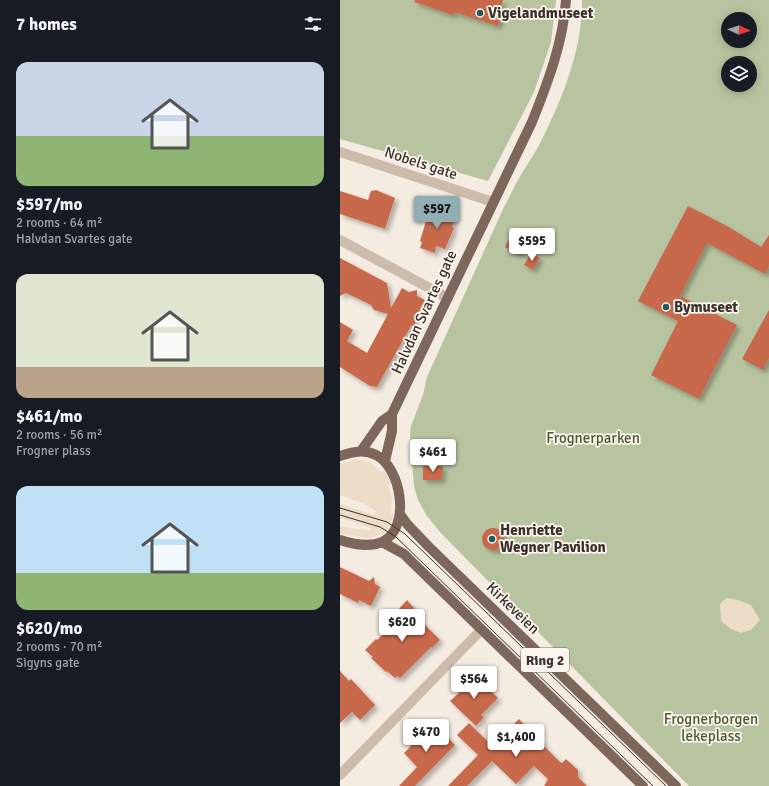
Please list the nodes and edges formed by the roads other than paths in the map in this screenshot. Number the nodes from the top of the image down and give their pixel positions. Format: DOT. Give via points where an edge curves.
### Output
graph roads {
  1 [pos="566,0"];
  2 [pos="340,152"];
  3 [pos="493,202"];
  4 [pos="340,240"];
  5 [pos="448,298"];
  6 [pos="392,414"];
  7 [pos="361,451"];
  8 [pos="340,456"];
  9 [pos="385,461"];
  10 [pos="400,514"];
  11 [pos="340,540"];
  12 [pos="382,542"];
  13 [pos="481,630"];
  14 [pos="340,775"];
  15 [pos="640,785"];
  16 [pos="676,786"];
  1 -- 3 [label="main road, Halvdan Svartes gate" via="557,56 532,122"];
  2 -- 3 [label="street, Nobels gate"];
  3 -- 5 [label="main road, Halvdan Svartes gate"];
  4 -- 5 [label="street"];
  5 -- 6 [label="main road, Halvdan Svartes gate"];
  6 -- 7 [label="main road, Halvdan Svartes gate" via="382,421"];
  6 -- 9 [label="main road, Halvdan Svartes gate" via="392,431"];
  7 -- 8 [label="main road"];
  7 -- 9 [label="main road" via="376,455"];
  9 -- 10 [label="main road" via="398,488"];
  10 -- 12 [label="main road" via="394,530"];
  10 -- 16 [label="main road, Kirkeveien / Ring 2" via="416,534 492,610"];
  11 -- 12 [label="main road" via="360,544"];
  12 -- 13 [label="main road, Ring 2" via="404,554"];
  13 -- 14 [label="street"];
  13 -- 15 [label="main road, Ring 2"];
}
